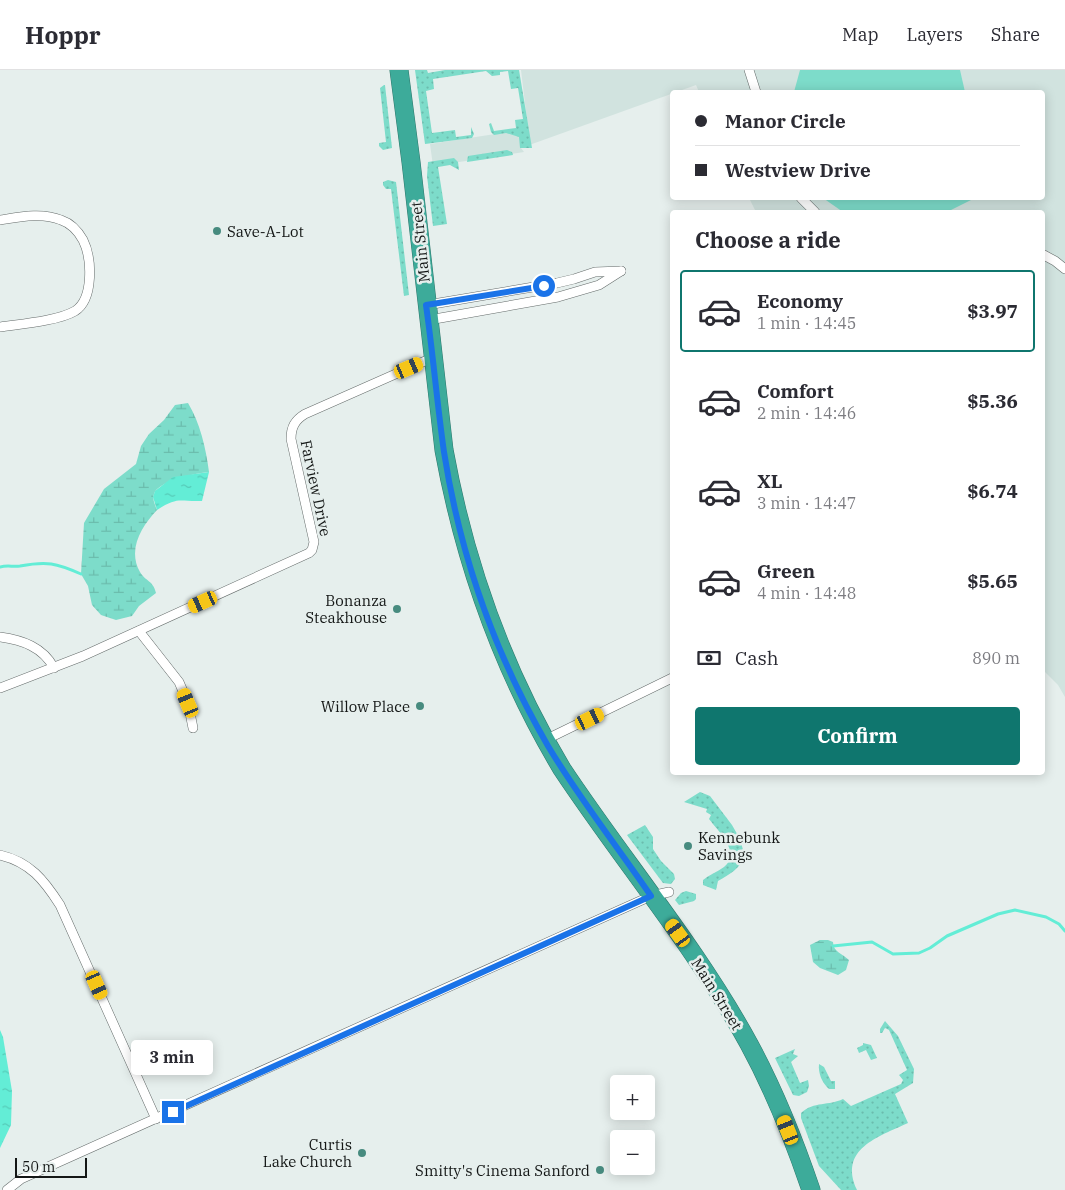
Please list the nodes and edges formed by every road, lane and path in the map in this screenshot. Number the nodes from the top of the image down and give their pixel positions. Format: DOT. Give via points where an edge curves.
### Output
graph roads {
  1 [pos="399,70"];
  2 [pos="749,70"];
  3 [pos="755,90"];
  4 [pos="803,200"];
  5 [pos="813,210"];
  6 [pos="0,220"];
  7 [pos="1045,256"];
  8 [pos="1065,269"];
  9 [pos="428,313"];
  10 [pos="0,327"];
  11 [pos="434,357"];
  12 [pos="139,631"];
  13 [pos="0,637"];
  14 [pos="54,668"];
  15 [pos="670,679"];
  16 [pos="0,688"];
  17 [pos="193,728"];
  18 [pos="545,740"];
  19 [pos="0,855"];
  20 [pos="670,892"];
  21 [pos="651,896"];
  22 [pos="156,1120"];
  23 [pos="7,1190"];
  24 [pos="811,1190"];
  1 -- 9 [label="highway, Main Street"];
  2 -- 3 [label="street"];
  4 -- 5 [label="street"];
  6 -- 10 [label="street" via="39,216 67,223 82,239 89,278 86,299 74,312"];
  7 -- 8 [label="street"];
  9 -- 9 [label="street" via="558,297 599,285 621,271 594,272"];
  9 -- 11 [label="highway, Main Street"];
  11 -- 12 [label="street, Farview Drive" via="305,414 294,423 291,439 314,542 311,552"];
  11 -- 18 [label="highway, Main Street" via="444,450 470,566 499,645"];
  12 -- 14 [label="street, Farview Drive"];
  12 -- 17 [label="street" via="179,682"];
  13 -- 14 [label="street" via="30,645 45,655"];
  14 -- 16 [label="street, Farview Drive"];
  15 -- 18 [label="street"];
  18 -- 21 [label="highway, Main Street" via="575,789"];
  19 -- 22 [label="street" via="27,866 44,881 60,905"];
  20 -- 21 [label="street"];
  21 -- 22 [label="street"];
  21 -- 24 [label="highway, Main Street" via="749,1044 773,1093"];
  22 -- 23 [label="street" via="21,1179"];
}
